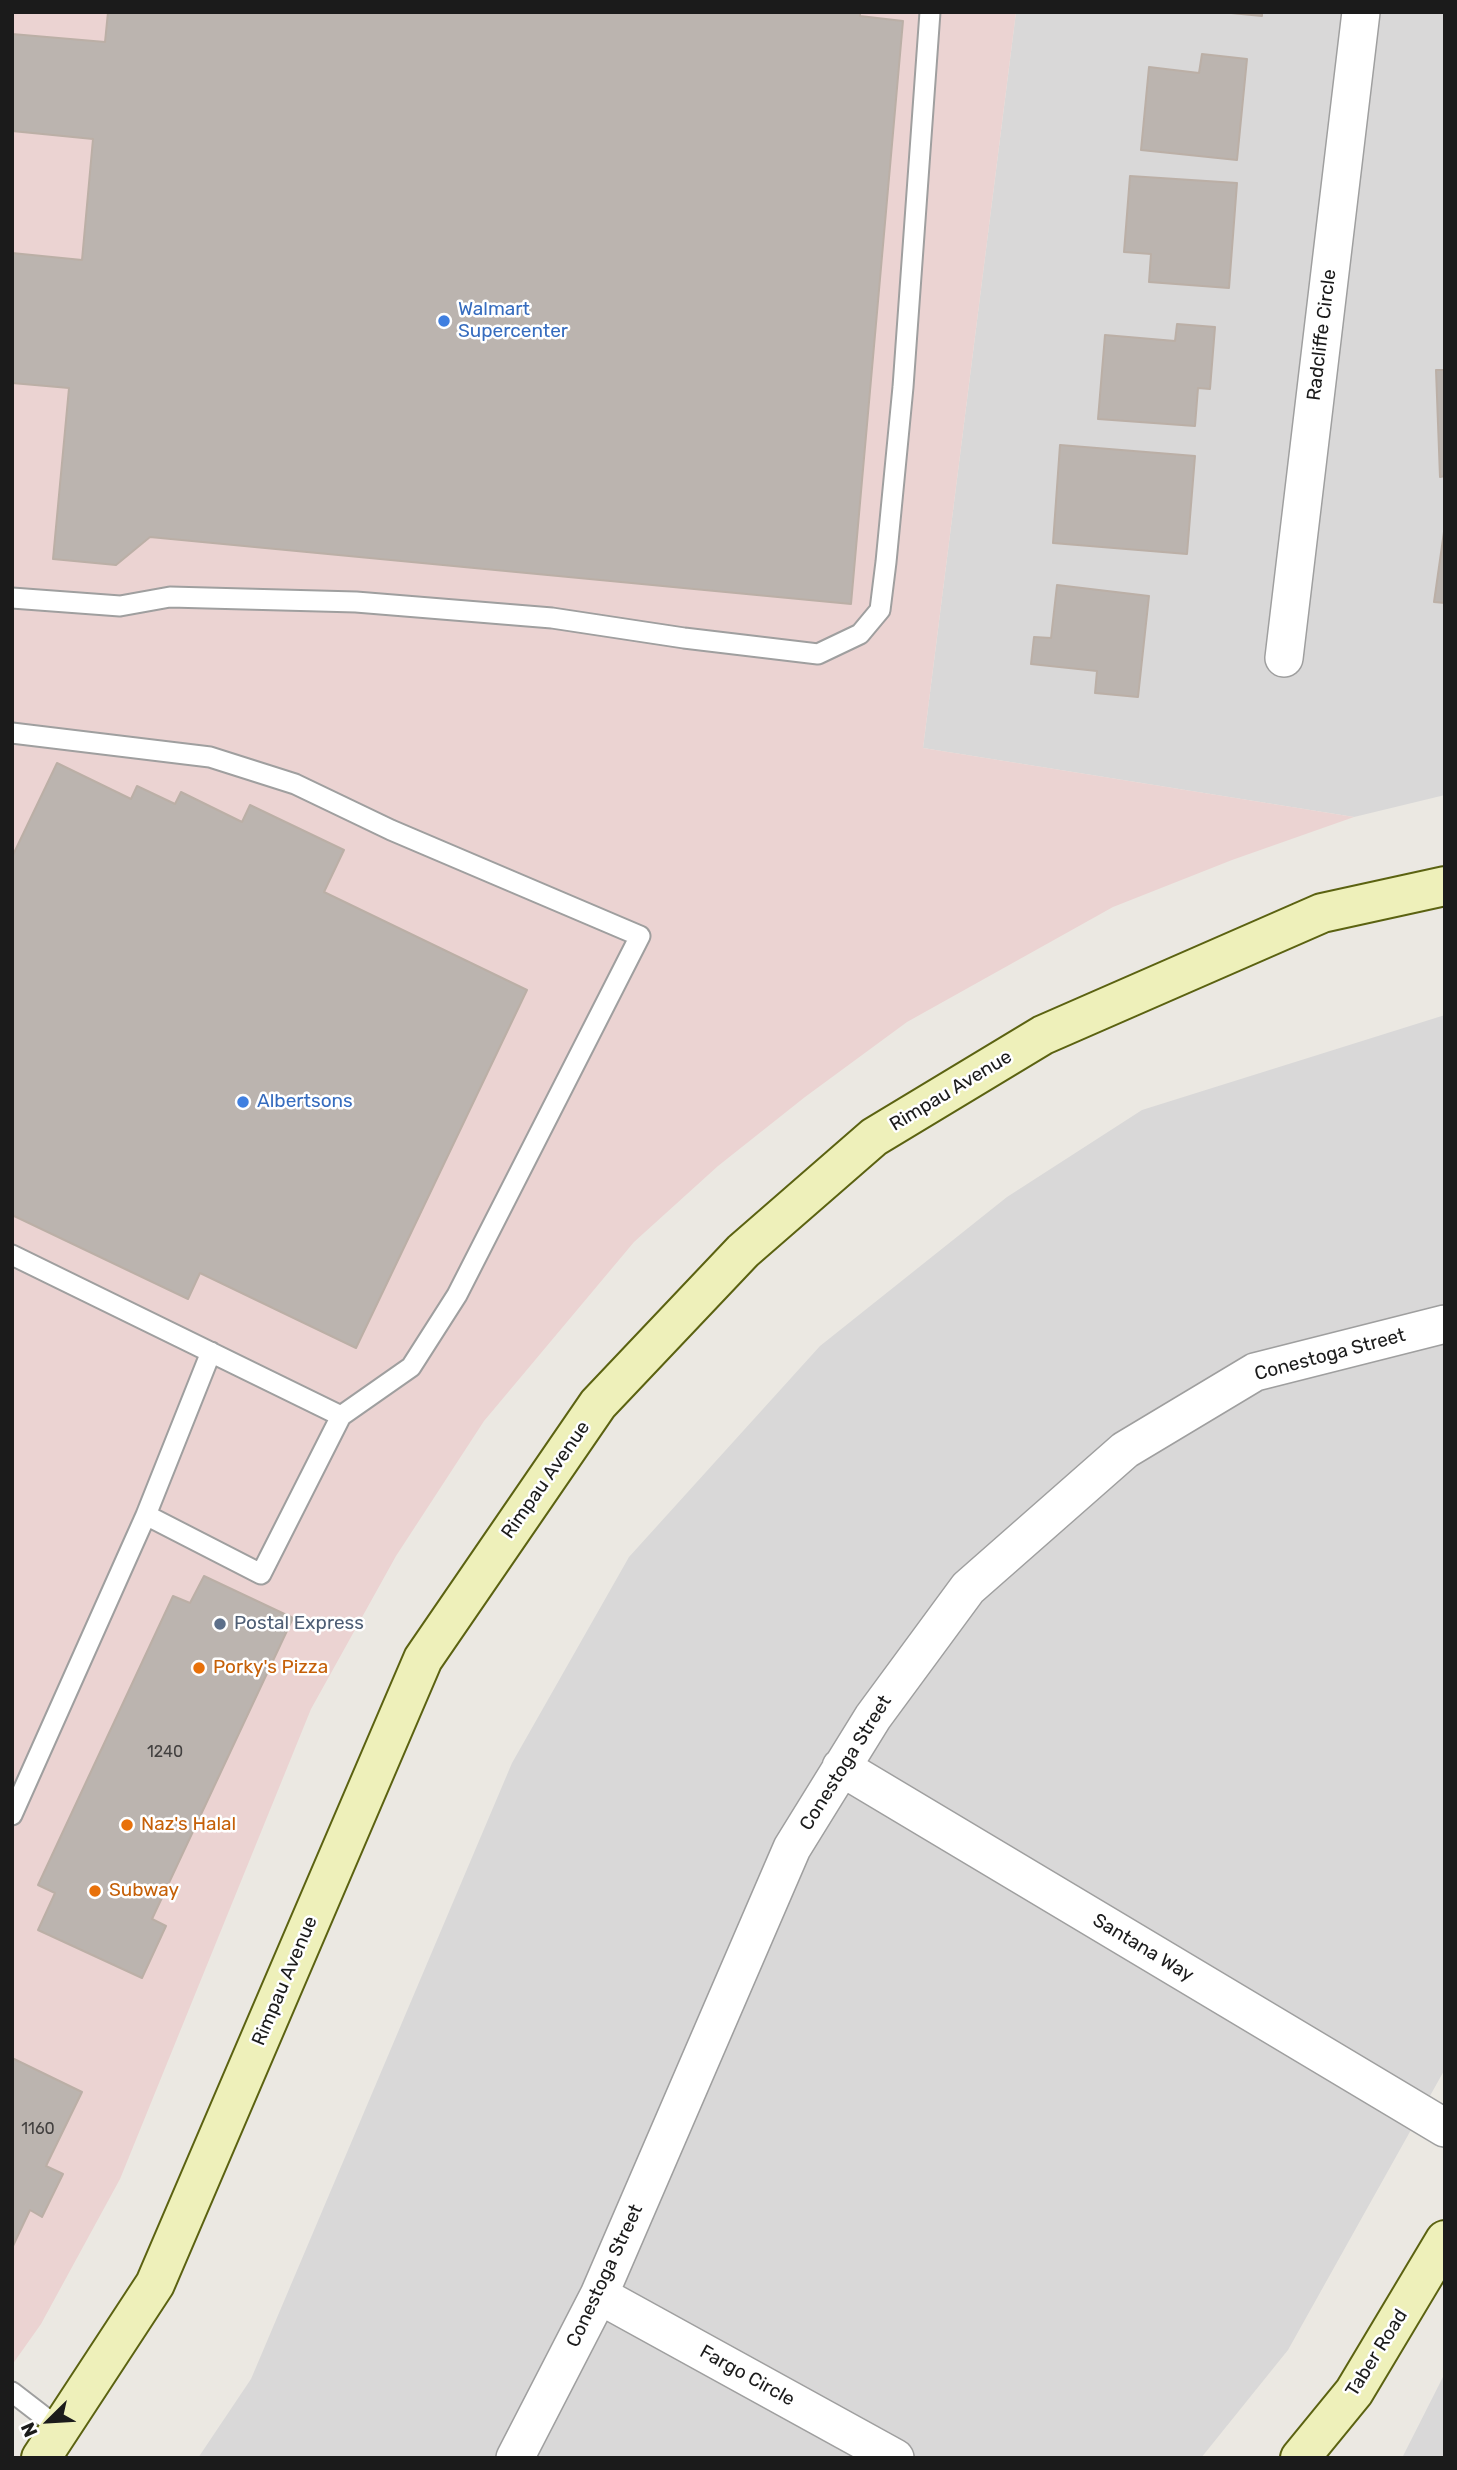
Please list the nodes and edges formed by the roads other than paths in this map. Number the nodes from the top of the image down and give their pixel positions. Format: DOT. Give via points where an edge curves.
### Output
graph roads {
  1 [pos="930,12"];
  2 [pos="1361,12"];
  3 [pos="12,598"];
  4 [pos="1284,658"];
  5 [pos="12,733"];
  6 [pos="1445,886"];
  7 [pos="12,1255"];
  8 [pos="1445,1324"];
  9 [pos="211,1352"];
  10 [pos="341,1416"];
  11 [pos="146,1515"];
  12 [pos="841,1768"];
  13 [pos="12,1815"];
  14 [pos="1445,2128"];
  15 [pos="1445,2240"];
  16 [pos="599,2295"];
  17 [pos="12,2392"];
  18 [pos="50,2443"];
  19 [pos="515,2458"];
  20 [pos="895,2458"];
  21 [pos="1300,2458"];
  1 -- 3 [label="lane" via="904,387 886,562 880,610 860,634 818,654 552,618 356,602 170,597 120,606"];
  2 -- 4 [label="street, Radcliffe Circle"];
  5 -- 10 [label="lane" via="210,757 295,785 639,936 457,1295 411,1367"];
  6 -- 18 [label="main road, Rimpau Avenue" via="1322,913 1055,1030 874,1138 743,1251 598,1404 423,1658 155,2284"];
  7 -- 9 [label="lane"];
  8 -- 12 [label="street, Conestoga Street" via="1255,1372 1125,1450 968,1588"];
  9 -- 10 [label="lane"];
  9 -- 11 [label="lane"];
  10 -- 11 [label="lane" via="261,1574"];
  11 -- 13 [label="lane"];
  12 -- 14 [label="street, Santana Way"];
  12 -- 16 [label="street, Conestoga Street" via="792,1849"];
  15 -- 21 [label="main road, Taber Road" via="1354,2392"];
  16 -- 19 [label="street, Conestoga Street"];
  16 -- 20 [label="street, Fargo Circle"];
  17 -- 18 [label="lane"];
}
